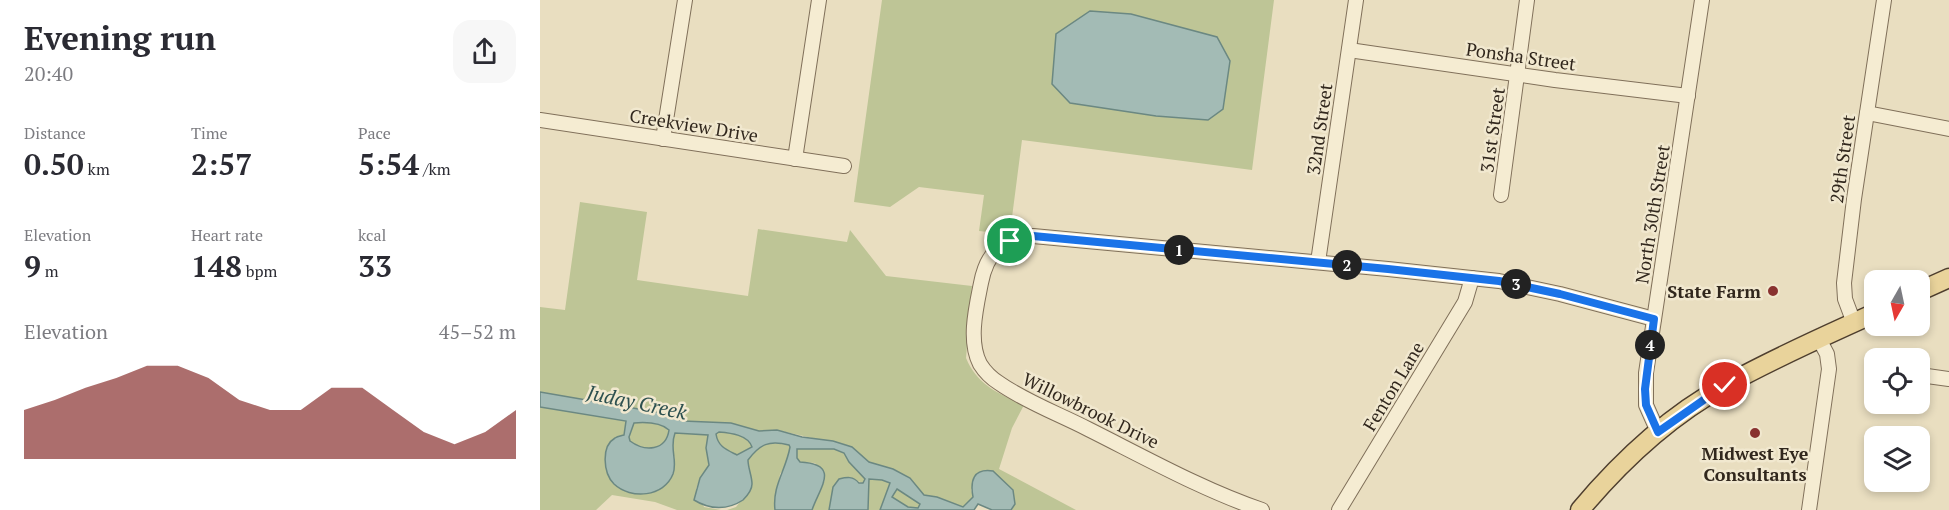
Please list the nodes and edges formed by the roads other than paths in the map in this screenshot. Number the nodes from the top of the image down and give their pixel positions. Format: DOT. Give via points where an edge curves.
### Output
graph roads {
  1 [pos="685,0"];
  2 [pos="819,0"];
  3 [pos="1356,0"];
  4 [pos="1527,0"];
  5 [pos="1702,0"];
  6 [pos="1884,0"];
  7 [pos="1349,50"];
  8 [pos="1518,74"];
  9 [pos="1688,96"];
  10 [pos="1867,113"];
  11 [pos="540,120"];
  12 [pos="1949,129"];
  13 [pos="663,139"];
  14 [pos="795,159"];
  15 [pos="844,166"];
  16 [pos="1501,195"];
  17 [pos="1318,262"];
  18 [pos="1472,278"];
  19 [pos="1949,278"];
  20 [pos="1930,287"];
  21 [pos="1864,318"];
  22 [pos="1654,319"];
  23 [pos="1854,322"];
  24 [pos="1819,339"];
  25 [pos="1930,377"];
  26 [pos="1949,380"];
  27 [pos="1658,432"];
  28 [pos="1262,510"];
  29 [pos="1339,510"];
  30 [pos="1580,510"];
  31 [pos="1809,510"];
  1 -- 13 [label="street"];
  2 -- 14 [label="street"];
  3 -- 7 [label="street, 32nd Street"];
  4 -- 8 [label="street, 31st Street"];
  5 -- 9 [label="street, North 30th Street"];
  6 -- 10 [label="street, 29th Street"];
  7 -- 8 [label="street, Ponsha Street"];
  7 -- 17 [label="street, 32nd Street"];
  8 -- 9 [label="street, Ponsha Street"];
  8 -- 16 [label="street, 31st Street"];
  9 -- 22 [label="street, North 30th Street"];
  10 -- 12 [label="street"];
  10 -- 23 [label="street, 29th Street" via="1844,283 1845,299"];
  11 -- 13 [label="street, Creekview Drive"];
  13 -- 14 [label="street, Creekview Drive"];
  14 -- 15 [label="street, Creekview Drive"];
  17 -- 18 [label="street, Willowbrook Drive"];
  17 -- 28 [label="street, Willowbrook Drive" via="1033,236 999,247 986,265 979,290 974,332 976,354 997,382 1224,495"];
  18 -- 22 [label="street, Willowbrook Drive" via="1528,287"];
  18 -- 29 [label="street, Fenton Lane" via="1465,302"];
  19 -- 20 [label="main road"];
  21 -- 23 [label="main road"];
  22 -- 27 [label="street, North 30th Street" via="1645,389 1646,405"];
  23 -- 24 [label="main road"];
  24 -- 27 [label="main road" via="1725,385"];
  24 -- 31 [label="street" via="1827,354 1829,378"];
  25 -- 26 [label="street"];
  27 -- 30 [label="main road" via="1607,477"];
}
